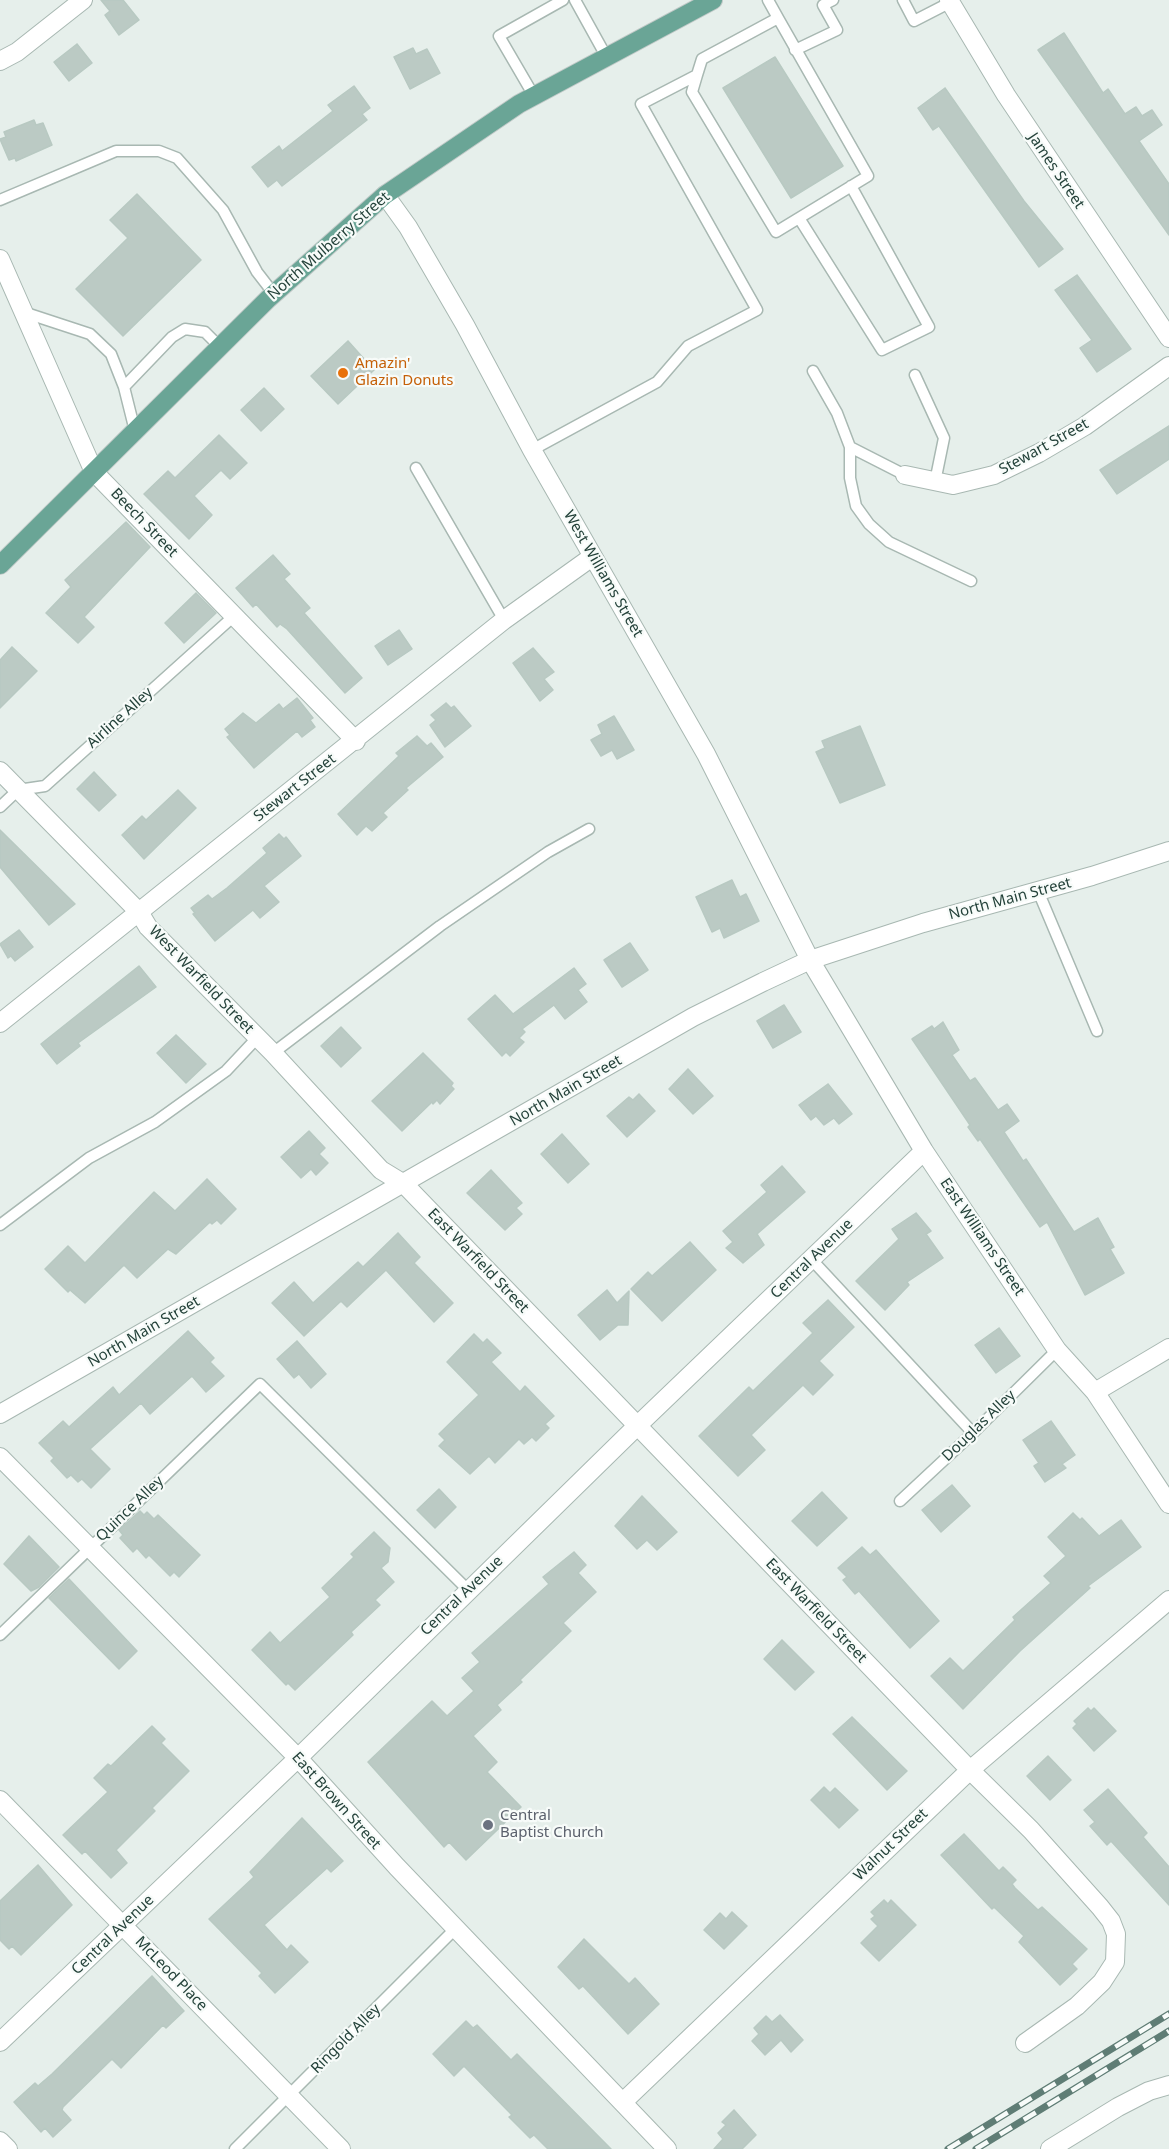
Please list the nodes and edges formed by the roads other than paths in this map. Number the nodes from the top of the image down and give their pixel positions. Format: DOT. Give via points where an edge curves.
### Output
graph roads {
  1 [pos="83,0"];
  2 [pos="563,0"];
  3 [pos="575,0"];
  4 [pos="713,0"];
  5 [pos="768,0"];
  6 [pos="833,0"];
  7 [pos="903,0"];
  8 [pos="950,1"];
  9 [pos="778,18"];
  10 [pos="795,50"];
  11 [pos="606,56"];
  12 [pos="0,61"];
  13 [pos="697,75"];
  14 [pos="534,96"];
  15 [pos="851,186"];
  16 [pos="385,195"];
  17 [pos="0,200"];
  18 [pos="799,218"];
  19 [pos="0,259"];
  20 [pos="274,294"];
  21 [pos="23,312"];
  22 [pos="1169,338"];
  23 [pos="220,347"];
  24 [pos="1169,366"];
  25 [pos="813,371"];
  26 [pos="915,375"];
  27 [pos="124,387"];
  28 [pos="135,431"];
  29 [pos="850,447"];
  30 [pos="532,450"];
  31 [pos="416,468"];
  32 [pos="94,472"];
  33 [pos="905,475"];
  34 [pos="935,482"];
  35 [pos="592,557"];
  36 [pos="0,565"];
  37 [pos="971,581"];
  38 [pos="234,616"];
  39 [pos="504,620"];
  40 [pos="356,741"];
  41 [pos="0,771"];
  42 [pos="18,790"];
  43 [pos="0,807"];
  44 [pos="589,829"];
  45 [pos="1169,851"];
  46 [pos="1038,891"];
  47 [pos="139,912"];
  48 [pos="810,960"];
  49 [pos="0,1023"];
  50 [pos="1097,1031"];
  51 [pos="257,1038"];
  52 [pos="273,1053"];
  53 [pos="924,1151"];
  54 [pos="404,1184"];
  55 [pos="0,1225"];
  56 [pos="812,1260"];
  57 [pos="1169,1348"];
  58 [pos="1057,1350"];
  59 [pos="1095,1392"];
  60 [pos="0,1414"];
  61 [pos="637,1426"];
  62 [pos="974,1433"];
  63 [pos="0,1457"];
  64 [pos="900,1501"];
  65 [pos="1169,1504"];
  66 [pos="89,1548"];
  67 [pos="468,1590"];
  68 [pos="1169,1600"];
  69 [pos="0,1635"];
  70 [pos="298,1758"];
  71 [pos="969,1770"];
  72 [pos="0,1800"];
  73 [pos="123,1925"];
  74 [pos="455,1929"];
  75 [pos="0,2042"];
  76 [pos="1025,2043"];
  77 [pos="1169,2085"];
  78 [pos="290,2096"];
  79 [pos="624,2101"];
  80 [pos="0,2141"];
  81 [pos="8,2149"];
  82 [pos="235,2149"];
  83 [pos="341,2149"];
  84 [pos="668,2149"];
  85 [pos="1050,2149"];
  1 -- 12 [label="street"];
  2 -- 14 [label="lane" via="500,36"];
  3 -- 11 [label="lane"];
  4 -- 11 [label="main road, North Mulberry Street"];
  5 -- 9 [label="lane"];
  6 -- 10 [label="lane" via="823,5 837,30"];
  7 -- 8 [label="lane" via="914,21"];
  8 -- 22 [label="street, James Street" via="1006,95"];
  9 -- 10 [label="lane"];
  9 -- 13 [label="lane" via="702,59"];
  10 -- 15 [label="lane" via="868,176"];
  11 -- 14 [label="main road, North Mulberry Street"];
  13 -- 18 [label="lane" via="692,92 776,232"];
  13 -- 30 [label="lane" via="641,105 757,310 688,346 657,382"];
  14 -- 16 [label="main road, North Mulberry Street" via="456,144"];
  15 -- 18 [label="lane"];
  15 -- 18 [label="lane" via="929,327 882,350"];
  16 -- 20 [label="main road, North Mulberry Street"];
  16 -- 30 [label="street, West Williams Street" via="465,325"];
  17 -- 20 [label="lane" via="116,151 159,151 177,158 223,210 256,272"];
  19 -- 21 [label="street, Beech Street"];
  20 -- 23 [label="main road, North Mulberry Street"];
  21 -- 27 [label="lane" via="90,334 111,354"];
  21 -- 32 [label="street, Beech Street"];
  23 -- 27 [label="lane" via="205,332 186,329 172,337"];
  23 -- 28 [label="main road, North Mulberry Street"];
  24 -- 34 [label="street, Stewart Street" via="1085,426 1039,453 973,482"];
  25 -- 29 [label="lane" via="837,412"];
  26 -- 34 [label="lane" via="944,438"];
  27 -- 28 [label="lane"];
  28 -- 32 [label="main road, North Mulberry Street"];
  29 -- 33 [label="lane"];
  29 -- 37 [label="lane" via="850,478 856,507 869,524 890,542"];
  30 -- 35 [label="street, West Williams Street"];
  31 -- 39 [label="lane"];
  32 -- 36 [label="main road, North Mulberry Street"];
  32 -- 38 [label="street, Beech Street"];
  33 -- 34 [label="street, Stewart Street"];
  35 -- 39 [label="street, Stewart Street"];
  35 -- 48 [label="street, West Williams Street" via="706,754"];
  38 -- 40 [label="street, Beech Street"];
  38 -- 42 [label="lane, Airline Alley" via="45,786"];
  39 -- 40 [label="street, Stewart Street"];
  40 -- 47 [label="street, Stewart Street"];
  41 -- 42 [label="street, West Warfield Street"];
  42 -- 43 [label="lane"];
  42 -- 47 [label="street, West Warfield Street"];
  44 -- 52 [label="lane" via="548,852 440,926"];
  45 -- 46 [label="street, North Main Street"];
  46 -- 48 [label="street, North Main Street"];
  46 -- 50 [label="lane"];
  47 -- 49 [label="street, Stewart Street"];
  47 -- 51 [label="street, West Warfield Street" via="148,927"];
  48 -- 53 [label="street, East Williams Street"];
  48 -- 54 [label="street, North Main Street" via="693,1017"];
  51 -- 52 [label="street, West Warfield Street"];
  51 -- 55 [label="lane" via="217,1077 155,1122 89,1158"];
  52 -- 54 [label="street, West Warfield Street" via="381,1170"];
  53 -- 56 [label="street, Central Avenue"];
  53 -- 58 [label="street, East Williams Street"];
  54 -- 60 [label="street, North Main Street"];
  54 -- 61 [label="street, East Warfield Street"];
  56 -- 61 [label="street, Central Avenue"];
  56 -- 62 [label="lane"];
  57 -- 59 [label="street"];
  58 -- 59 [label="street, East Williams Street"];
  58 -- 62 [label="lane, Douglas Alley"];
  59 -- 65 [label="street, East Williams Street"];
  61 -- 67 [label="street, Central Avenue"];
  61 -- 71 [label="street, East Warfield Street"];
  62 -- 64 [label="lane, Douglas Alley"];
  63 -- 66 [label="street, East Brown Street"];
  66 -- 67 [label="lane, Quince Alley" via="260,1384"];
  66 -- 69 [label="lane, Quince Alley"];
  66 -- 70 [label="street, East Brown Street"];
  67 -- 70 [label="street, Central Avenue"];
  68 -- 71 [label="street, Walnut Street"];
  70 -- 73 [label="street, Central Avenue"];
  70 -- 74 [label="street, East Brown Street"];
  71 -- 76 [label="street, East Warfield Street" via="1085,1889 1111,1921 1116,1934 1114,1962 1102,1982 1077,2006"];
  71 -- 79 [label="street, Walnut Street"];
  72 -- 73 [label="street, McLeod Place"];
  73 -- 75 [label="street, Central Avenue"];
  73 -- 78 [label="street, McLeod Place"];
  74 -- 78 [label="lane, Ringold Alley"];
  74 -- 79 [label="street, East Brown Street"];
  77 -- 85 [label="street" via="1118,2107"];
  78 -- 82 [label="lane, Ringold Alley"];
  78 -- 83 [label="street, McLeod Place"];
  79 -- 84 [label="street, East Brown Street"];
  80 -- 81 [label="street"];
}
